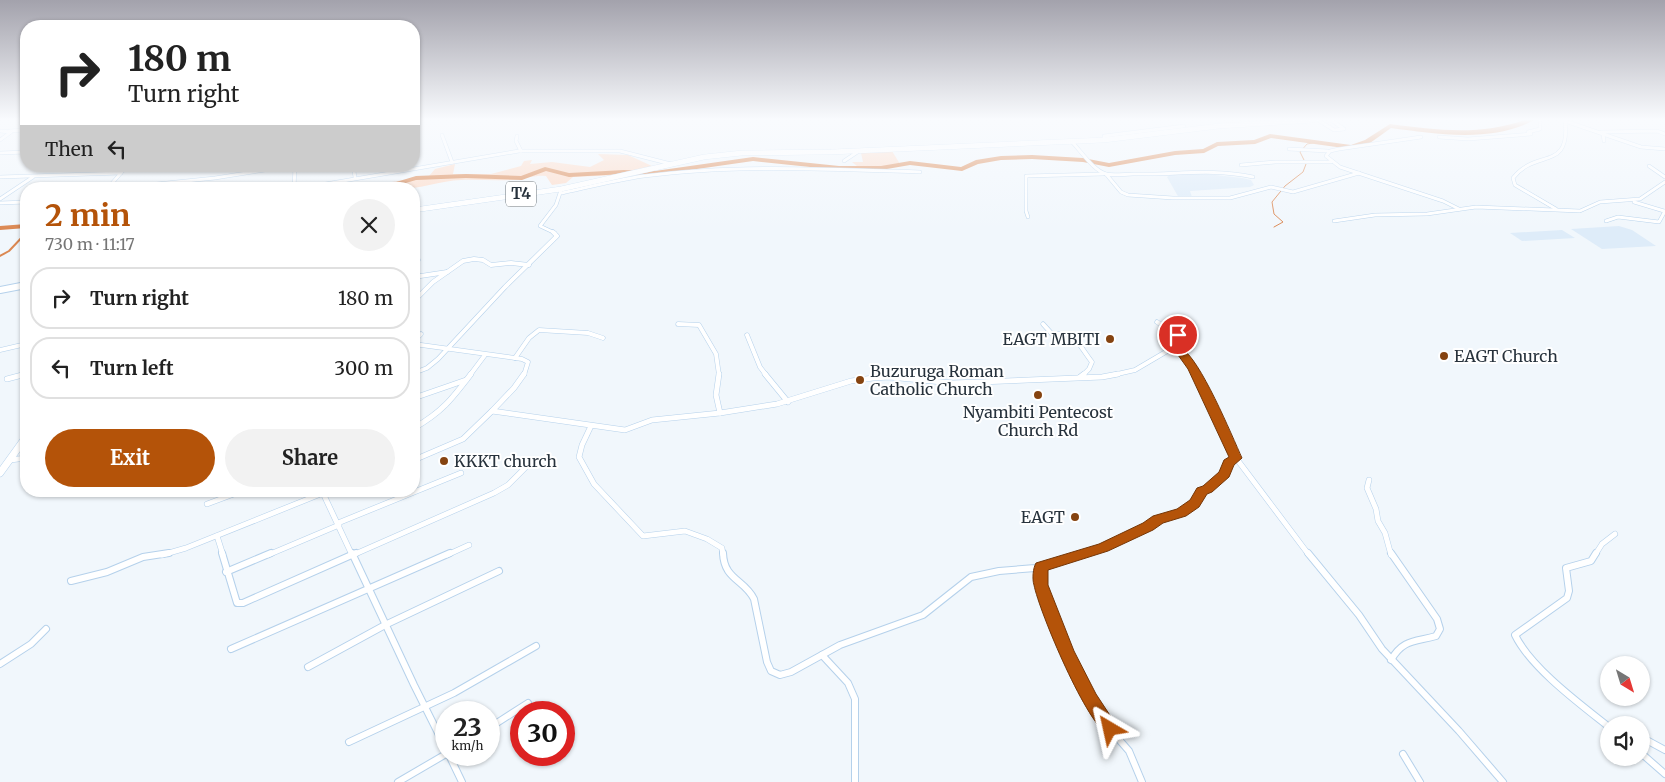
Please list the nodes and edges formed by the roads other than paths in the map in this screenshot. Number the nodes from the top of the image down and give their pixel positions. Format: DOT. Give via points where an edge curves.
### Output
graph roads {
  1 [pos="450,156"];
  2 [pos="487,156"];
  3 [pos="642,156"];
  4 [pos="709,156"];
  5 [pos="851,156"];
  6 [pos="1087,156"];
  7 [pos="1326,156"];
  8 [pos="1555,156"];
  9 [pos="844,161"];
  10 [pos="452,162"];
  11 [pos="1331,162"];
  12 [pos="671,164"];
  13 [pos="1241,165"];
  14 [pos="1649,166"];
  15 [pos="420,167"];
  16 [pos="121,172"];
  17 [pos="252,172"];
  18 [pos="354,172"];
  19 [pos="391,172"];
  20 [pos="920,172"];
  21 [pos="1105,174"];
  22 [pos="1359,174"];
  23 [pos="34,176"];
  24 [pos="0,177"];
  25 [pos="1252,177"];
  26 [pos="1665,177"];
  27 [pos="355,178"];
  28 [pos="25,182"];
  29 [pos="113,182"];
  30 [pos="176,182"];
  31 [pos="333,182"];
  32 [pos="1665,182"];
  33 [pos="20,185"];
  34 [pos="561,191"];
  35 [pos="0,199"];
  36 [pos="1629,200"];
  37 [pos="20,202"];
  38 [pos="0,203"];
  39 [pos="420,209"];
  40 [pos="1459,209"];
  41 [pos="1557,210"];
  42 [pos="1664,211"];
  43 [pos="1028,218"];
  44 [pos="1334,221"];
  45 [pos="1606,221"];
  46 [pos="529,265"];
  47 [pos="447,272"];
  48 [pos="420,276"];
  49 [pos="20,286"];
  50 [pos="0,290"];
  51 [pos="420,296"];
  52 [pos="1158,322"];
  53 [pos="678,324"];
  54 [pos="1043,324"];
  55 [pos="747,335"];
  56 [pos="603,338"];
  57 [pos="420,344"];
  58 [pos="20,345"];
  59 [pos="1175,349"];
  60 [pos="0,350"];
  61 [pos="447,350"];
  62 [pos="486,354"];
  63 [pos="515,358"];
  64 [pos="420,371"];
  65 [pos="20,376"];
  66 [pos="1079,377"];
  67 [pos="7,379"];
  68 [pos="466,380"];
  69 [pos="420,396"];
  70 [pos="788,402"];
  71 [pos="492,411"];
  72 [pos="720,413"];
  73 [pos="420,425"];
  74 [pos="591,426"];
  75 [pos="20,446"];
  76 [pos="420,457"];
  77 [pos="1236,458"];
  78 [pos="20,459"];
  79 [pos="10,460"];
  80 [pos="530,463"];
  81 [pos="0,473"];
  82 [pos="461,473"];
  83 [pos="1369,480"];
  84 [pos="420,490"];
  85 [pos="226,497"];
  86 [pos="313,497"];
  87 [pos="325,497"];
  88 [pos="403,497"];
  89 [pos="208,504"];
  90 [pos="338,524"];
  91 [pos="1615,534"];
  92 [pos="216,536"];
  93 [pos="469,545"];
  94 [pos="354,555"];
  95 [pos="1041,566"];
  96 [pos="499,571"];
  97 [pos="226,572"];
  98 [pos="70,581"];
  99 [pos="369,589"];
  100 [pos="386,625"];
  101 [pos="46,629"];
  102 [pos="536,646"];
  103 [pos="232,649"];
  104 [pos="822,655"];
  105 [pos="1391,660"];
  106 [pos="0,664"];
  107 [pos="308,667"];
  108 [pos="423,707"];
  109 [pos="1600,719"];
  110 [pos="435,729"];
  111 [pos="350,742"];
  112 [pos="1650,742"];
  113 [pos="1665,750"];
  114 [pos="1403,754"];
  115 [pos="1650,761"];
  116 [pos="435,762"];
  117 [pos="454,766"];
  118 [pos="1665,774"];
  119 [pos="398,782"];
  120 [pos="462,782"];
  121 [pos="855,782"];
  122 [pos="1142,782"];
  123 [pos="1420,782"];
  124 [pos="1503,782"];
  1 -- 10 [label="street"];
  2 -- 10 [label="street"];
  3 -- 12 [label="street"];
  4 -- 12 [label="highway, T4"];
  5 -- 9 [label="street"];
  6 -- 21 [label="street"];
  7 -- 11 [label="street"];
  8 -- 41 [label="street" via="1524,168 1513,178 1515,185"];
  10 -- 15 [label="street"];
  11 -- 13 [label="street" via="1306,160"];
  11 -- 22 [label="street"];
  12 -- 34 [label="highway, T4"];
  14 -- 26 [label="street"];
  16 -- 23 [label="street"];
  16 -- 29 [label="street"];
  17 -- 30 [label="street"];
  18 -- 27 [label="street"];
  19 -- 27 [label="street"];
  20 -- 34 [label="street" via="790,168 704,171 636,177"];
  21 -- 22 [label="street" via="1121,192 1128,195 1210,199 1230,198 1271,187 1298,191"];
  21 -- 25 [label="street" via="1162,175 1210,171"];
  21 -- 43 [label="street" via="1026,176"];
  22 -- 40 [label="street"];
  23 -- 24 [label="street"];
  23 -- 28 [label="street"];
  27 -- 31 [label="street"];
  32 -- 36 [label="street" via="1643,198"];
  33 -- 35 [label="street"];
  34 -- 39 [label="highway, T4"];
  34 -- 46 [label="street" via="550,215 540,226 557,236"];
  36 -- 41 [label="street" via="1596,203 1580,211"];
  36 -- 42 [label="street"];
  37 -- 38 [label="street"];
  40 -- 41 [label="street"];
  40 -- 44 [label="street"];
  42 -- 45 [label="street" via="1659,222 1618,217"];
  46 -- 47 [label="street" via="491,265 484,260 469,259"];
  46 -- 61 [label="street"];
  47 -- 48 [label="street"];
  47 -- 51 [label="street"];
  49 -- 50 [label="highway"];
  52 -- 59 [label="street" via="1180,337"];
  53 -- 72 [label="street" via="699,325 711,343 719,374 716,390"];
  54 -- 66 [label="street" via="1052,334 1073,336 1082,351 1091,358 1089,369"];
  55 -- 70 [label="street" via="760,367"];
  56 -- 63 [label="street" via="588,333 537,331"];
  57 -- 61 [label="street"];
  58 -- 60 [label="street"];
  59 -- 66 [label="street" via="1122,374"];
  59 -- 77 [label="street" via="1182,352 1193,369"];
  61 -- 62 [label="street"];
  61 -- 64 [label="street" via="431,366"];
  62 -- 63 [label="street"];
  62 -- 68 [label="street"];
  63 -- 71 [label="street" via="525,360 528,366"];
  65 -- 67 [label="street"];
  66 -- 70 [label="street" via="953,383 873,378 851,381"];
  68 -- 69 [label="street"];
  68 -- 73 [label="street" via="450,402"];
  70 -- 72 [label="street"];
  71 -- 74 [label="street"];
  71 -- 76 [label="street" via="463,439"];
  72 -- 74 [label="street" via="652,420 625,430"];
  74 -- 104 [label="street" via="579,457 594,484 640,534 648,536 685,531 722,548 725,567 734,580 754,596 760,615 762,652 773,673 791,672"];
  75 -- 79 [label="main road"];
  77 -- 95 [label="street" via="1228,463 1224,474 1181,513 1158,520 1103,547"];
  77 -- 105 [label="street"];
  78 -- 79 [label="street"];
  79 -- 81 [label="main road"];
  80 -- 94 [label="street" via="508,485 494,493"];
  82 -- 84 [label="street"];
  83 -- 105 [label="street" via="1368,488 1390,555 1437,619 1440,629 1436,636 1402,645"];
  85 -- 89 [label="street"];
  86 -- 92 [label="street"];
  87 -- 90 [label="street"];
  88 -- 90 [label="street"];
  90 -- 94 [label="street"];
  90 -- 97 [label="street"];
  91 -- 109 [label="street" via="1602,544 1591,561 1566,568 1570,588 1567,598 1515,635 1530,657"];
  92 -- 97 [label="street"];
  92 -- 98 [label="street" via="174,552 143,557 107,572"];
  93 -- 99 [label="street"];
  94 -- 97 [label="street" via="243,603 237,603"];
  94 -- 99 [label="street"];
  95 -- 104 [label="street" via="971,577 923,614"];
  95 -- 122 [label="street" via="1041,585 1066,651 1096,709 1129,751"];
  96 -- 100 [label="street"];
  99 -- 100 [label="street"];
  99 -- 103 [label="street"];
  100 -- 107 [label="street"];
  100 -- 108 [label="street"];
  101 -- 106 [label="street" via="32,644"];
  102 -- 108 [label="street"];
  104 -- 121 [label="street" via="848,683 855,699"];
  105 -- 124 [label="street" via="1460,731"];
  108 -- 110 [label="street"];
  108 -- 111 [label="street"];
  112 -- 113 [label="street"];
  114 -- 123 [label="street"];
  115 -- 118 [label="street"];
  116 -- 119 [label="street"];
  117 -- 120 [label="street"];
}
